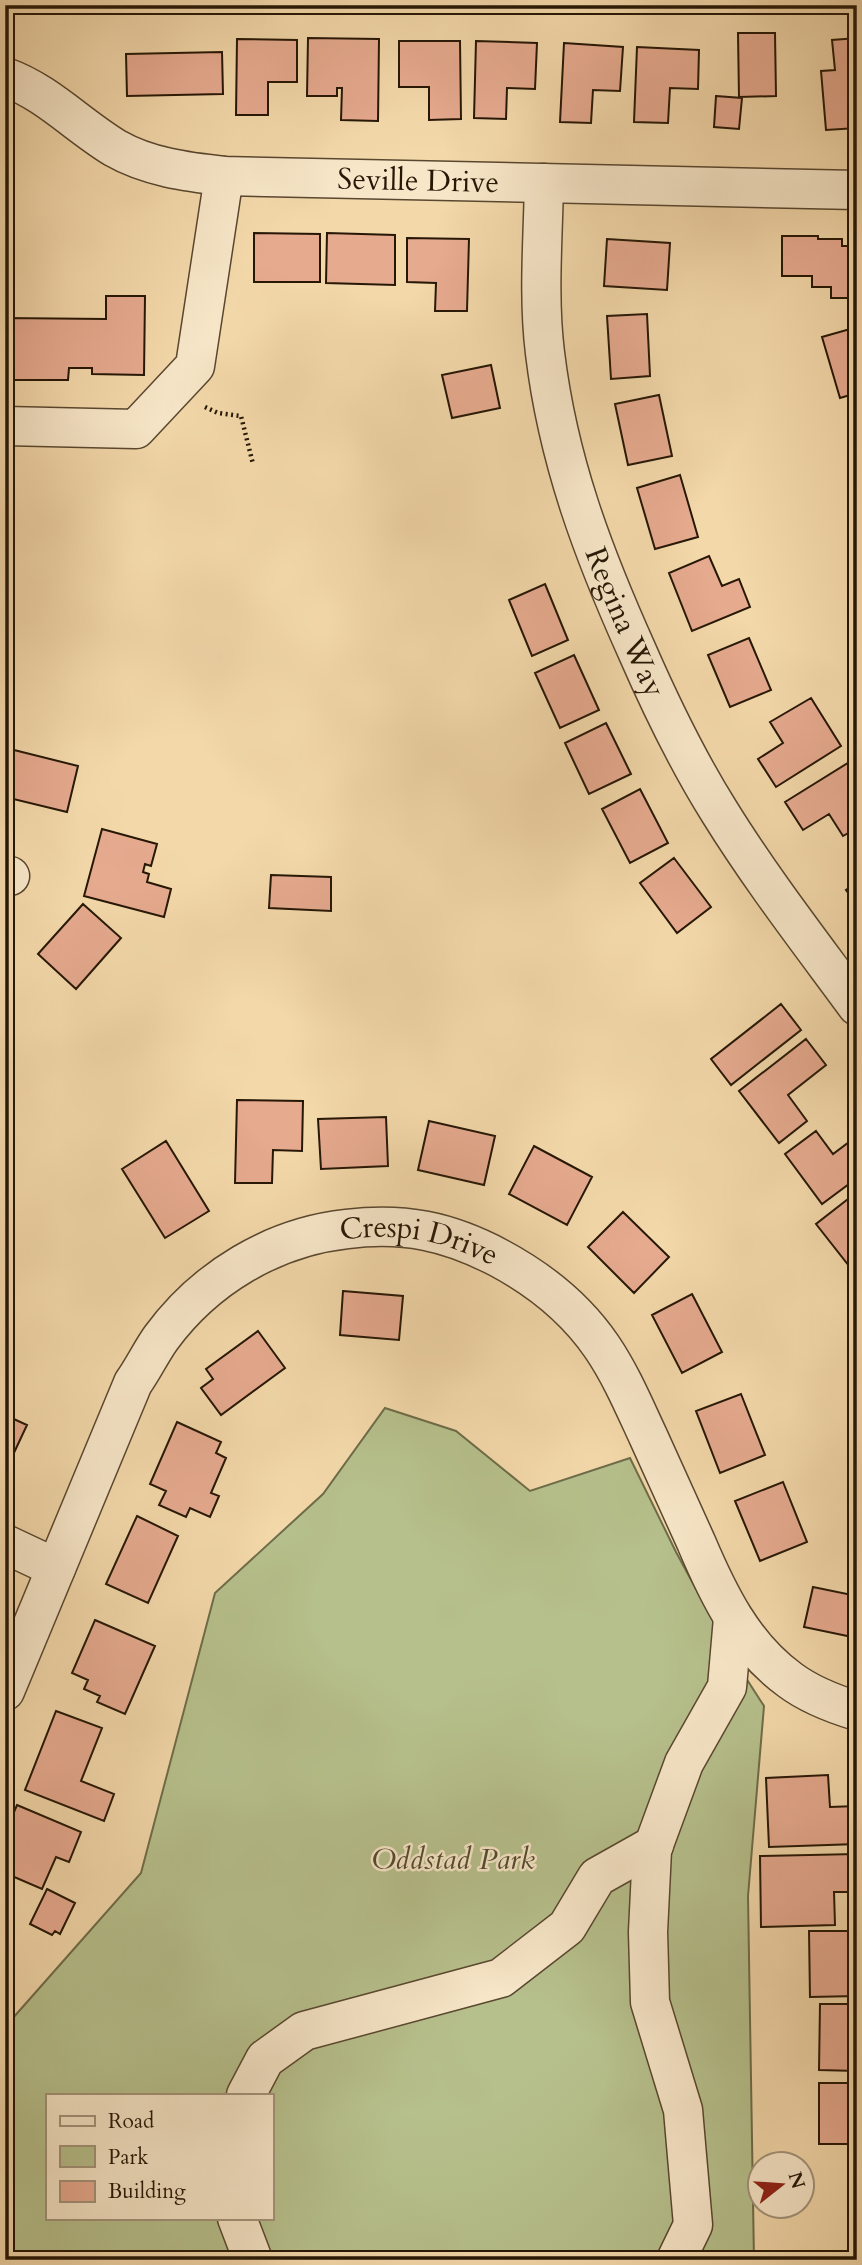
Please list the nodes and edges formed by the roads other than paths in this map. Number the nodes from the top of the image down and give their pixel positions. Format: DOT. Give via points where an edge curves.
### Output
graph roads {
  1 [pos="5,77"];
  2 [pos="225,176"];
  3 [pos="544,183"];
  4 [pos="857,190"];
  5 [pos="5,426"];
  6 [pos="857,1006"];
  7 [pos="5,1544"];
  8 [pos="56,1568"];
  9 [pos="733,1618"];
  10 [pos="5,1691"];
  11 [pos="857,1711"];
  12 [pos="654,1845"];
  13 [pos="247,2094"];
  14 [pos="238,2220"];
  15 [pos="253,2260"];
  16 [pos="676,2260"];
  1 -- 2 [label="street, Seville Drive" via="53,101 115,148 149,163"];
  2 -- 3 [label="street, Seville Drive"];
  2 -- 5 [label="street" via="195,366 136,429"];
  3 -- 4 [label="street, Seville Drive"];
  3 -- 6 [label="street, Regina Way" via="545,351 569,477 591,541 645,671 718,810"];
  7 -- 8 [label="street"];
  8 -- 9 [label="street, Crespi Drive" via="133,1383 162,1338 197,1298 234,1268 276,1246 325,1231 380,1225 428,1230 475,1245 522,1270 565,1303 602,1346 629,1394"];
  8 -- 10 [label="street, Crespi Drive"];
  9 -- 11 [label="street, Crespi Drive" via="758,1652 790,1681"];
  9 -- 12 [label="street" via="727,1687 684,1763"];
  12 -- 13 [label="street" via="597,1877 567,1927 501,1978 304,2031 265,2059"];
  12 -- 16 [label="street" via="648,1932 650,2002 683,2110 693,2225"];
  14 -- 15 [label="street"];
}
